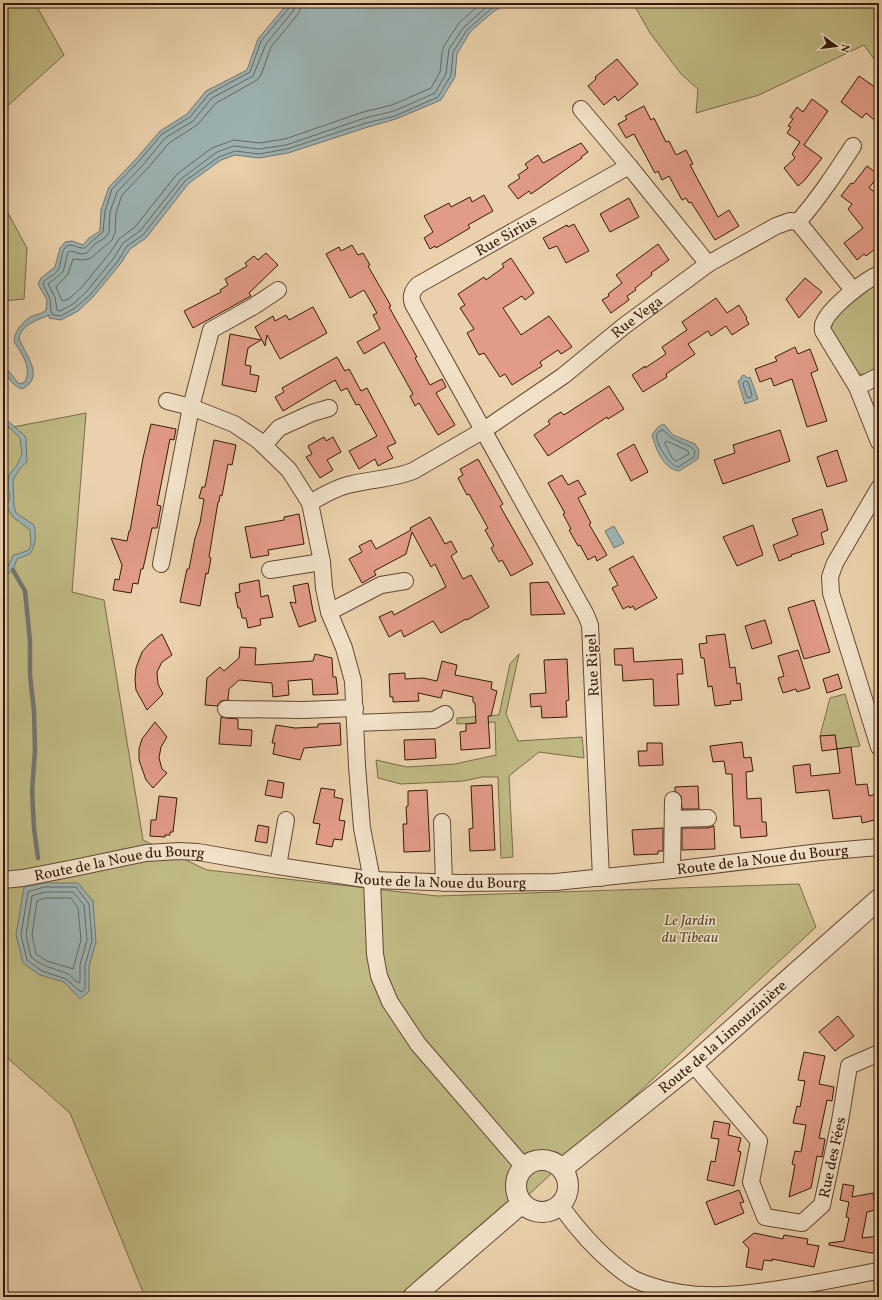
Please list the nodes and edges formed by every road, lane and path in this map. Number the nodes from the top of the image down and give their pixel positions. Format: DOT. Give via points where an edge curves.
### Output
graph roads {
  1 [pos="581,109"];
  2 [pos="853,146"];
  3 [pos="629,166"];
  4 [pos="798,222"];
  5 [pos="708,264"];
  6 [pos="879,274"];
  7 [pos="278,290"];
  8 [pos="853,290"];
  9 [pos="879,376"];
  10 [pos="857,387"];
  11 [pos="167,401"];
  12 [pos="191,407"];
  13 [pos="329,408"];
  14 [pos="484,430"];
  15 [pos="879,442"];
  16 [pos="264,445"];
  17 [pos="879,488"];
  18 [pos="310,503"];
  19 [pos="322,562"];
  20 [pos="161,564"];
  21 [pos="270,570"];
  22 [pos="405,581"];
  23 [pos="329,612"];
  24 [pos="226,709"];
  25 [pos="445,714"];
  26 [pos="355,716"];
  27 [pos="879,747"];
  28 [pos="673,800"];
  29 [pos="708,818"];
  30 [pos="673,819"];
  31 [pos="286,820"];
  32 [pos="442,822"];
  33 [pos="879,847"];
  34 [pos="278,866"];
  35 [pos="672,870"];
  36 [pos="601,878"];
  37 [pos="3,880"];
  38 [pos="372,880"];
  39 [pos="444,883"];
  40 [pos="879,899"];
  41 [pos="879,1053"];
  42 [pos="693,1064"];
  43 [pos="524,1167"];
  44 [pos="562,1169"];
  45 [pos="522,1203"];
  46 [pos="560,1205"];
  47 [pos="879,1272"];
  48 [pos="663,1294"];
  49 [pos="413,1297"];
  1 -- 3 [label="street"];
  2 -- 4 [label="street"];
  3 -- 5 [label="street"];
  3 -- 14 [label="street, Rue Sirius" via="414,289 411,298 413,304"];
  4 -- 5 [label="street, Rue Vega" via="790,221 776,226"];
  4 -- 8 [label="street"];
  5 -- 14 [label="street, Rue Vega" via="624,326 563,376"];
  6 -- 8 [label="street"];
  7 -- 12 [label="street" via="211,330"];
  8 -- 10 [label="street" via="826,317 823,331"];
  9 -- 10 [label="street"];
  10 -- 15 [label="street"];
  11 -- 12 [label="street"];
  12 -- 16 [label="street" via="234,424"];
  12 -- 20 [label="street"];
  13 -- 16 [label="street" via="279,428"];
  14 -- 18 [label="street, Rue Vega" via="402,476 351,484"];
  14 -- 36 [label="street, Rue Rigel" via="590,625"];
  16 -- 18 [label="street" via="289,470"];
  17 -- 27 [label="street" via="835,563 830,577 831,593"];
  18 -- 19 [label="street"];
  19 -- 21 [label="street"];
  19 -- 23 [label="street"];
  22 -- 23 [label="street" via="380,585"];
  23 -- 26 [label="street" via="344,648 353,681"];
  24 -- 26 [label="street" via="302,710"];
  25 -- 26 [label="street" via="434,720"];
  26 -- 38 [label="street" via="362,828"];
  28 -- 30 [label="street"];
  29 -- 30 [label="street"];
  30 -- 35 [label="street"];
  31 -- 34 [label="street"];
  32 -- 39 [label="street"];
  33 -- 35 [label="street, Route de la Noue du Bourg"];
  34 -- 37 [label="street, Route de la Noue du Bourg" via="179,851 146,853 67,870"];
  34 -- 38 [label="street, Route de la Noue du Bourg"];
  35 -- 36 [label="street, Route de la Noue du Bourg"];
  36 -- 39 [label="street, Route de la Noue du Bourg" via="556,882"];
  38 -- 39 [label="street, Route de la Noue du Bourg"];
  38 -- 43 [label="street" via="378,976 390,1002 418,1044"];
  40 -- 42 [label="street, Route de la Limouzinière"];
  41 -- 42 [label="street, Rue des Fées" via="849,1066 822,1205 802,1223 766,1217 751,1182 759,1141"];
  42 -- 44 [label="street, Route de la Limouzinière"];
  43 -- 44 [label="street" via="533,1161 543,1160 554,1162"];
  43 -- 45 [label="street" via="516,1185"];
  44 -- 46 [label="street" via="568,1188"];
  45 -- 46 [label="street" via="540,1212 553,1210"];
  45 -- 49 [label="street"];
  46 -- 48 [label="street" via="600,1254 633,1279"];
  47 -- 48 [label="street" via="727,1296"];
}
